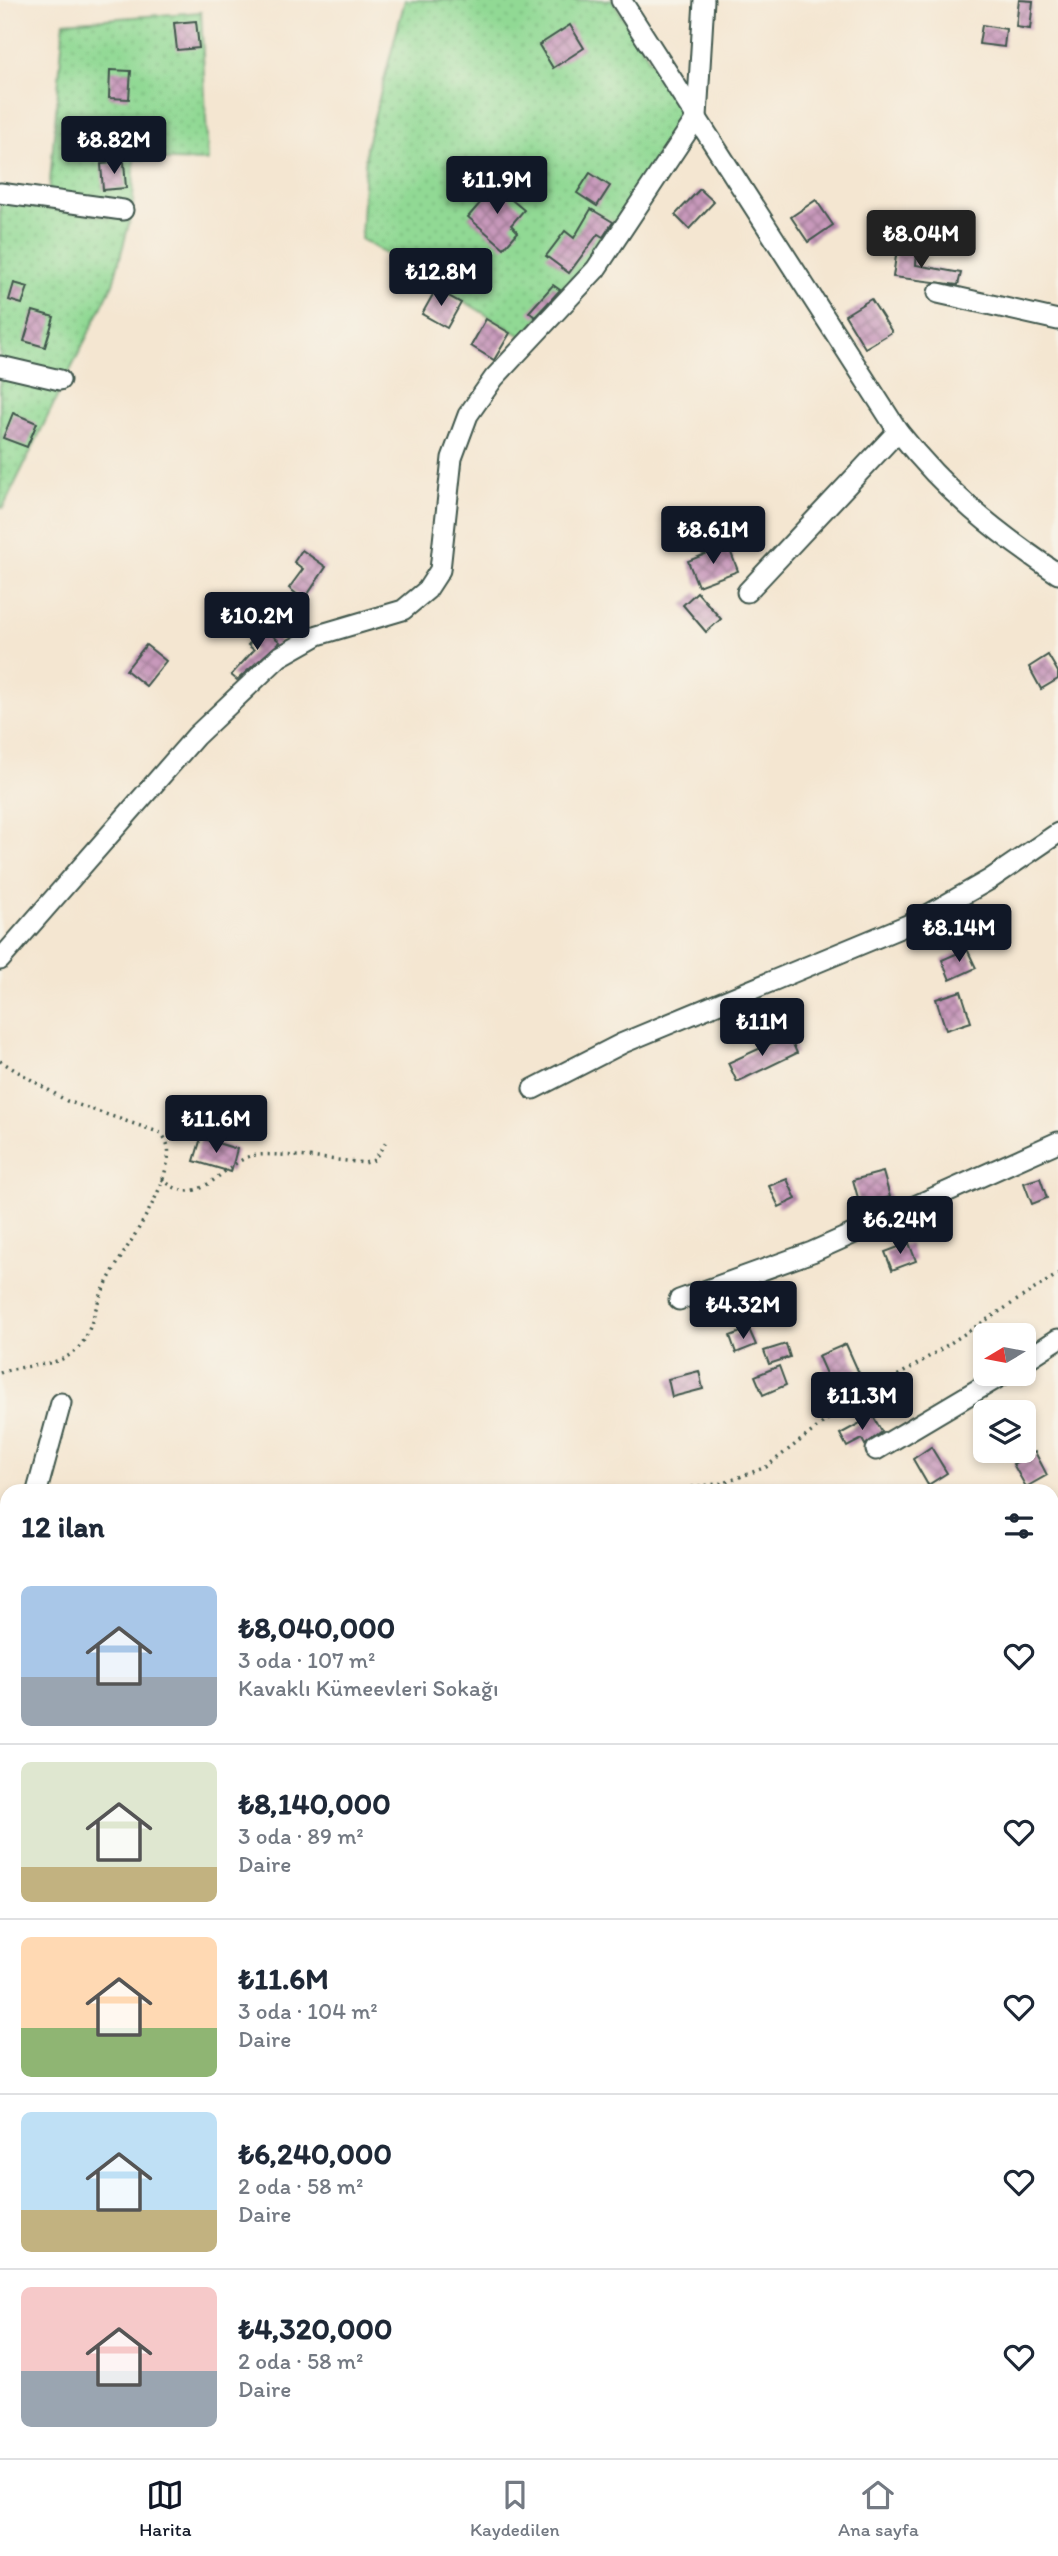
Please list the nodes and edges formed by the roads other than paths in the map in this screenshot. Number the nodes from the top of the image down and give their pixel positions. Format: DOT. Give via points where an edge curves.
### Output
graph roads {
  1 [pos="621,0"];
  2 [pos="704,0"];
  3 [pos="697,117"];
  4 [pos="0,193"];
  5 [pos="123,210"];
  6 [pos="938,292"];
  7 [pos="1058,320"];
  8 [pos="0,366"];
  9 [pos="60,380"];
  10 [pos="898,431"];
  11 [pos="1058,574"];
  12 [pos="747,592"];
  13 [pos="1058,833"];
  14 [pos="0,960"];
  15 [pos="533,1089"];
  16 [pos="1058,1142"];
  17 [pos="679,1300"];
  18 [pos="1058,1339"];
  19 [pos="1036,1354"];
  20 [pos="984,1386"];
  21 [pos="61,1403"];
  22 [pos="876,1450"];
  23 [pos="39,1484"];
  1 -- 3 [label="street"];
  2 -- 3 [label="street"];
  3 -- 10 [label="street"];
  3 -- 14 [label="street" via="615,245 494,378 468,415 452,458 440,570 427,590 403,610 318,635 279,657 196,736"];
  4 -- 5 [label="street"];
  6 -- 7 [label="street"];
  8 -- 9 [label="street"];
  10 -- 11 [label="street" via="924,464 987,525"];
  10 -- 12 [label="street"];
  13 -- 15 [label="street" via="917,921 635,1038"];
  16 -- 17 [label="street" via="812,1252"];
  18 -- 19 [label="street"];
  20 -- 22 [label="street"];
  21 -- 23 [label="street"];
}
